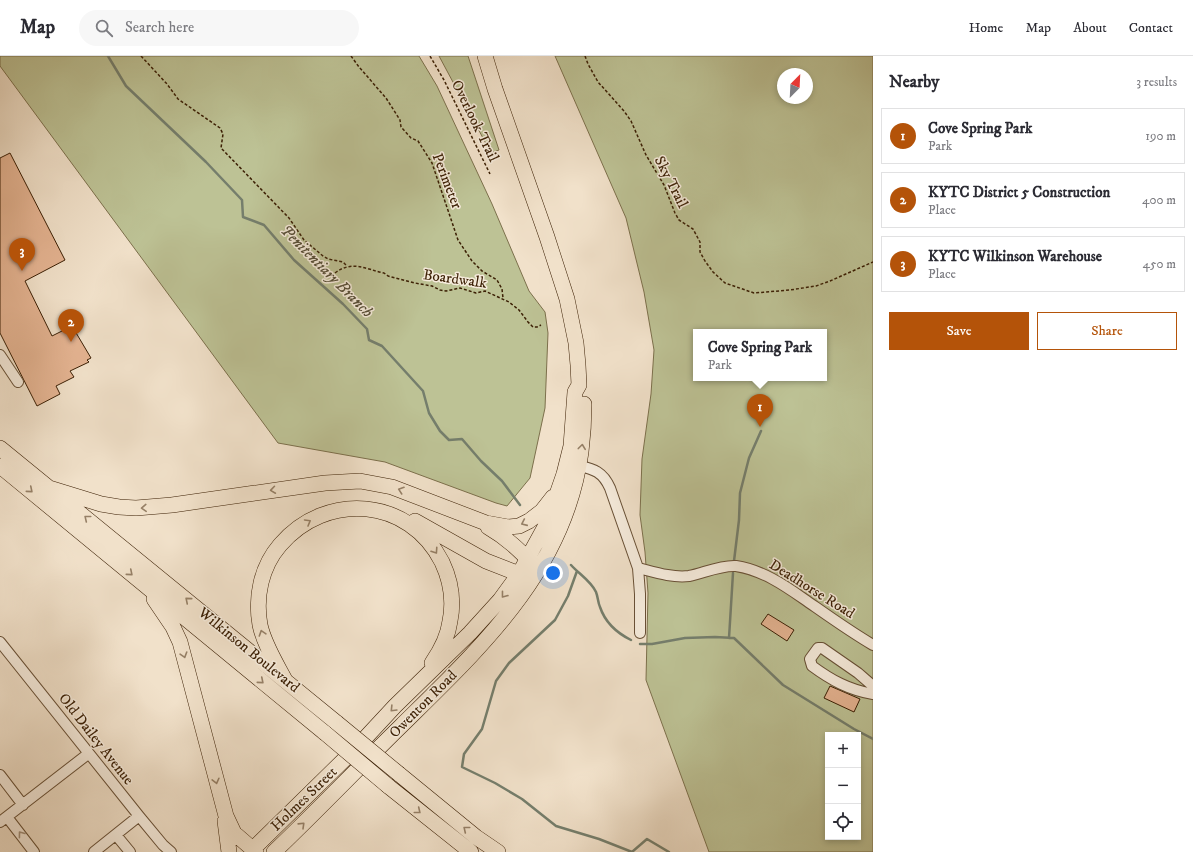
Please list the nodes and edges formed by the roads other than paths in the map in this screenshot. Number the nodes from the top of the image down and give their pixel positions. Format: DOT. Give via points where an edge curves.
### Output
graph roads {
  1 [pos="486,56"];
  2 [pos="0,355"];
  3 [pos="18,382"];
  4 [pos="0,448"];
  5 [pos="573,464"];
  6 [pos="0,466"];
  7 [pos="561,486"];
  8 [pos="49,488"];
  9 [pos="366,508"];
  10 [pos="473,519"];
  11 [pos="528,559"];
  12 [pos="638,568"];
  13 [pos="530,575"];
  14 [pos="145,585"];
  15 [pos="640,632"];
  16 [pos="0,642"];
  17 [pos="873,645"];
  18 [pos="285,680"];
  19 [pos="421,682"];
  20 [pos="873,686"];
  21 [pos="873,694"];
  22 [pos="88,754"];
  23 [pos="369,759"];
  24 [pos="0,775"];
  25 [pos="222,804"];
  26 [pos="23,805"];
  27 [pos="139,816"];
  28 [pos="4,820"];
  29 [pos="116,835"];
  30 [pos="96,851"];
  31 [pos="169,851"];
  32 [pos="254,851"];
  33 [pos="34,852"];
  34 [pos="130,852"];
  35 [pos="229,852"];
  36 [pos="274,852"];
  37 [pos="471,852"];
  38 [pos="498,852"];
  1 -- 5 [label="highway" via="563,285 572,320 579,385 584,391 583,436"];
  2 -- 3 [label="street"];
  4 -- 8 [label="highway, Wilkinson Boulevard"];
  5 -- 7 [label="highway"];
  5 -- 12 [label="street" via="599,473 607,482"];
  5 -- 13 [label="highway" via="566,512 559,531"];
  6 -- 14 [label="highway, Wilkinson Boulevard, one-way"];
  7 -- 10 [label="highway, one-way" via="542,511 519,526 498,526"];
  7 -- 11 [label="highway" via="547,523"];
  10 -- 8 [label="highway, one-way" via="392,488 360,481 325,483 136,508 101,504"];
  18 -- 8 [label="highway, Wilkinson Boulevard, one-way"];
  9 -- 13 [label="highway" via="404,517 486,562"];
  18 -- 9 [label="highway, one-way" via="265,641 258,613 260,585 270,560 285,539 306,522 332,511"];
  9 -- 19 [label="highway, one-way" via="399,518 422,535 439,556 449,582 452,609 447,635"];
  10 -- 11 [label="highway" via="503,536"];
  11 -- 13 [label="highway"];
  12 -- 15 [label="street"];
  12 -- 17 [label="street, Deadhorse Road" via="678,577 723,567 747,568 785,586"];
  13 -- 19 [label="highway, one-way" via="486,615"];
  13 -- 23 [label="highway, Owenton Road" via="500,624 441,688"];
  14 -- 25 [label="highway, one-way" via="180,642"];
  14 -- 37 [label="highway, Wilkinson Boulevard, one-way, bridge"];
  16 -- 22 [label="street, Old Dailey Avenue"];
  38 -- 18 [label="highway, Wilkinson Boulevard, one-way, bridge"];
  19 -- 32 [label="highway, Holmes Street, one-way"];
  20 -- 21 [label="street" via="822,648 818,648 810,659 812,666 830,679 855,690"];
  22 -- 26 [label="street"];
  22 -- 27 [label="street, Old Dailey Avenue"];
  36 -- 23 [label="highway, Holmes Street, one-way"];
  24 -- 26 [label="street"];
  25 -- 32 [label="highway" via="234,833"];
  25 -- 35 [label="highway"];
  26 -- 28 [label="street"];
  27 -- 29 [label="street"];
  27 -- 31 [label="street, Old Dailey Avenue"];
  33 -- 28 [label="street, one-way"];
  29 -- 30 [label="street"];
  29 -- 34 [label="street"];
}
